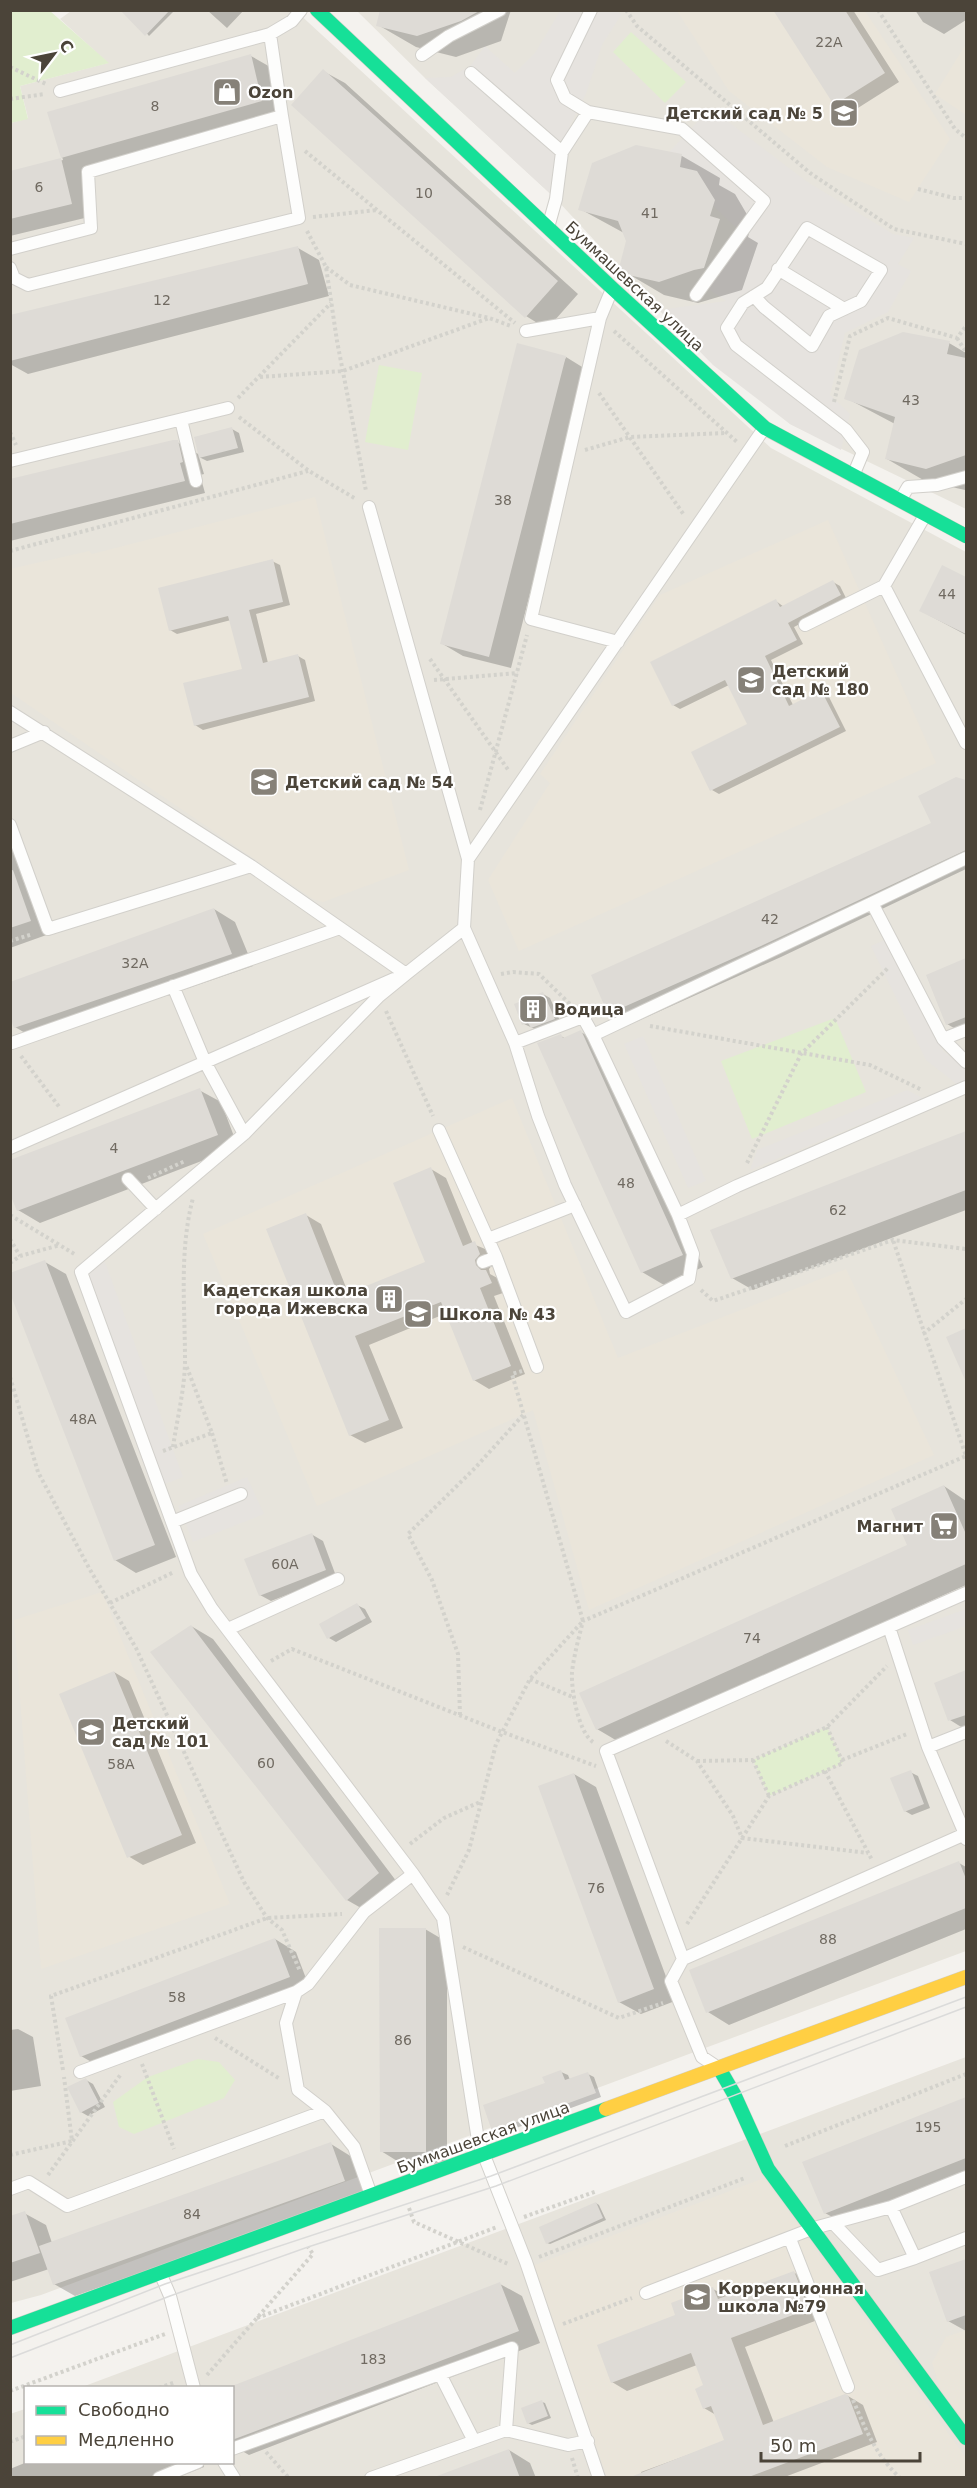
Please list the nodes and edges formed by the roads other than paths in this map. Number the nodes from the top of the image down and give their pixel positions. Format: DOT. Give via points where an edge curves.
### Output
graph roads {
  1 [pos="301,10"];
  2 [pos="317,10"];
  3 [pos="500,10"];
  4 [pos="591,10"];
  5 [pos="270,34"];
  6 [pos="422,55"];
  7 [pos="471,73"];
  8 [pos="60,91"];
  9 [pos="588,112"];
  10 [pos="282,116"];
  11 [pos="562,152"];
  12 [pos="548,227"];
  13 [pos="10,249"];
  14 [pos="10,268"];
  15 [pos="778,269"];
  16 [pos="612,288"];
  17 [pos="696,295"];
  18 [pos="754,296"];
  19 [pos="844,309"];
  20 [pos="600,318"];
  21 [pos="526,331"];
  22 [pos="228,408"];
  23 [pos="181,420"];
  24 [pos="765,428"];
  25 [pos="10,461"];
  26 [pos="853,477"];
  27 [pos="966,477"];
  28 [pos="196,481"];
  29 [pos="899,501"];
  30 [pos="369,507"];
  31 [pos="924,516"];
  32 [pos="966,536"];
  33 [pos="884,586"];
  34 [pos="805,625"];
  35 [pos="618,642"];
  36 [pos="10,712"];
  37 [pos="44,732"];
  38 [pos="966,743"];
  39 [pos="10,746"];
  40 [pos="10,825"];
  41 [pos="966,858"];
  42 [pos="468,859"];
  43 [pos="251,866"];
  44 [pos="872,903"];
  45 [pos="340,928"];
  46 [pos="464,928"];
  47 [pos="406,974"];
  48 [pos="173,986"];
  49 [pos="966,1030"];
  50 [pos="593,1035"];
  51 [pos="943,1039"];
  52 [pos="12,1043"];
  53 [pos="515,1043"];
  54 [pos="205,1062"];
  55 [pos="966,1062"];
  56 [pos="966,1087"];
  57 [pos="440,1130"];
  58 [pos="244,1134"];
  59 [pos="10,1148"];
  60 [pos="128,1179"];
  61 [pos="575,1205"];
  62 [pos="156,1209"];
  63 [pos="678,1215"];
  64 [pos="488,1239"];
  65 [pos="496,1257"];
  66 [pos="483,1262"];
  67 [pos="537,1366"];
  68 [pos="236,1496"];
  69 [pos="172,1522"];
  70 [pos="338,1580"];
  71 [pos="966,1593"];
  72 [pos="889,1627"];
  73 [pos="228,1629"];
  74 [pos="966,1732"];
  75 [pos="928,1747"];
  76 [pos="965,1836"];
  77 [pos="413,1874"];
  78 [pos="683,1959"];
  79 [pos="966,1977"];
  80 [pos="296,1992"];
  81 [pos="719,2068"];
  82 [pos="80,2072"];
  83 [pos="325,2111"];
  84 [pos="483,2153"];
  85 [pos="966,2177"];
  86 [pos="10,2189"];
  87 [pos="372,2195"];
  88 [pos="891,2207"];
  89 [pos="833,2223"];
  90 [pos="814,2228"];
  91 [pos="966,2238"];
  92 [pos="790,2239"];
  93 [pos="915,2258"];
  94 [pos="160,2274"];
  95 [pos="646,2293"];
  96 [pos="10,2328"];
  97 [pos="440,2374"];
  98 [pos="193,2386"];
  99 [pos="848,2387"];
  100 [pos="506,2430"];
  101 [pos="966,2438"];
  102 [pos="474,2441"];
  103 [pos="588,2441"];
  104 [pos="234,2448"];
  105 [pos="195,2464"];
  106 [pos="225,2464"];
  107 [pos="159,2478"];
  108 [pos="234,2478"];
  109 [pos="371,2478"];
  110 [pos="599,2478"];
  1 -- 5 [label="lane" via="292,21"];
  2 -- 12 [label="street, Буммашевская улица"];
  3 -- 6 [label="lane" via="448,36"];
  4 -- 9 [label="lane" via="557,80 565,98"];
  5 -- 8 [label="lane"];
  5 -- 10 [label="lane"];
  7 -- 11 [label="lane"];
  9 -- 11 [label="lane"];
  9 -- 17 [label="lane" via="682,129 764,201"];
  10 -- 13 [label="lane" via="88,172 91,228"];
  10 -- 14 [label="lane" via="299,218 28,285 14,278"];
  11 -- 12 [label="lane"];
  12 -- 16 [label="street, Буммашевская улица"];
  15 -- 18 [label="lane" via="767,288"];
  15 -- 19 [label="lane"];
  15 -- 19 [label="lane" via="807,228 881,270 861,301"];
  16 -- 20 [label="lane"];
  16 -- 24 [label="street, Буммашевская улица"];
  18 -- 19 [label="lane" via="812,346 829,316"];
  18 -- 26 [label="lane" via="743,303 727,328 736,345 846,429 863,452"];
  20 -- 21 [label="lane"];
  20 -- 35 [label="lane" via="531,619"];
  22 -- 23 [label="lane"];
  23 -- 25 [label="lane"];
  23 -- 28 [label="lane"];
  24 -- 26 [label="street, Буммашевская улица"];
  24 -- 35 [label="lane"];
  26 -- 29 [label="street, Буммашевская улица"];
  27 -- 29 [label="lane" via="908,487"];
  29 -- 31 [label="street, Буммашевская улица"];
  30 -- 42 [label="lane"];
  31 -- 32 [label="street, Буммашевская улица"];
  31 -- 33 [label="lane"];
  33 -- 34 [label="lane"];
  33 -- 38 [label="lane"];
  35 -- 42 [label="lane"];
  36 -- 37 [label="lane"];
  37 -- 39 [label="lane"];
  37 -- 43 [label="lane"];
  40 -- 43 [label="lane" via="48,929"];
  41 -- 44 [label="lane"];
  42 -- 46 [label="lane"];
  43 -- 45 [label="lane"];
  44 -- 50 [label="lane"];
  44 -- 51 [label="lane"];
  45 -- 47 [label="lane"];
  45 -- 48 [label="lane"];
  46 -- 47 [label="lane"];
  46 -- 53 [label="lane"];
  47 -- 54 [label="lane"];
  47 -- 58 [label="lane"];
  48 -- 52 [label="lane"];
  48 -- 54 [label="lane"];
  49 -- 51 [label="lane"];
  50 -- 53 [label="lane" via="583,1017"];
  50 -- 63 [label="lane"];
  51 -- 55 [label="lane"];
  53 -- 61 [label="lane" via="538,1116"];
  54 -- 58 [label="lane"];
  54 -- 59 [label="lane"];
  56 -- 63 [label="lane"];
  57 -- 64 [label="lane"];
  58 -- 62 [label="lane"];
  60 -- 62 [label="lane"];
  61 -- 63 [label="lane" via="626,1312 689,1280 693,1254"];
  61 -- 64 [label="lane"];
  62 -- 69 [label="lane" via="81,1272"];
  64 -- 65 [label="lane"];
  65 -- 66 [label="lane"];
  65 -- 67 [label="lane"];
  68 -- 69 [label="lane"];
  69 -- 73 [label="lane" via="188,1565"];
  70 -- 73 [label="lane"];
  71 -- 72 [label="lane"];
  72 -- 75 [label="lane"];
  72 -- 78 [label="lane" via="606,1750"];
  73 -- 77 [label="lane"];
  74 -- 75 [label="lane"];
  75 -- 76 [label="lane"];
  76 -- 78 [label="lane"];
  77 -- 80 [label="lane" via="364,1912 308,1984"];
  77 -- 84 [label="lane" via="442,1918"];
  78 -- 81 [label="lane" via="671,1981 702,2058"];
  79 -- 81 [label="street, Буммашевская улица"];
  80 -- 82 [label="lane"];
  80 -- 83 [label="lane" via="286,2023 298,2090"];
  81 -- 84 [label="street, Буммашевская улица"];
  81 -- 90 [label="street" via="768,2169"];
  83 -- 86 [label="lane" via="67,2206 29,2182"];
  83 -- 87 [label="lane" via="354,2147"];
  84 -- 87 [label="street, Буммашевская улица"];
  84 -- 103 [label="lane" via="526,2262"];
  85 -- 88 [label="lane"];
  87 -- 94 [label="street, Буммашевская улица"];
  88 -- 89 [label="lane"];
  88 -- 93 [label="lane"];
  89 -- 90 [label="lane"];
  89 -- 93 [label="lane" via="878,2270"];
  90 -- 92 [label="lane"];
  90 -- 101 [label="street"];
  91 -- 93 [label="lane"];
  92 -- 95 [label="lane"];
  92 -- 99 [label="lane"];
  94 -- 96 [label="street, Буммашевская улица"];
  94 -- 98 [label="lane" via="170,2296"];
  97 -- 100 [label="lane" via="512,2348"];
  97 -- 102 [label="lane"];
  97 -- 104 [label="lane"];
  100 -- 102 [label="lane"];
  100 -- 103 [label="lane" via="568,2445"];
  102 -- 109 [label="lane"];
  103 -- 110 [label="lane"];
  105 -- 107 [label="lane"];
  106 -- 108 [label="lane"];
}
